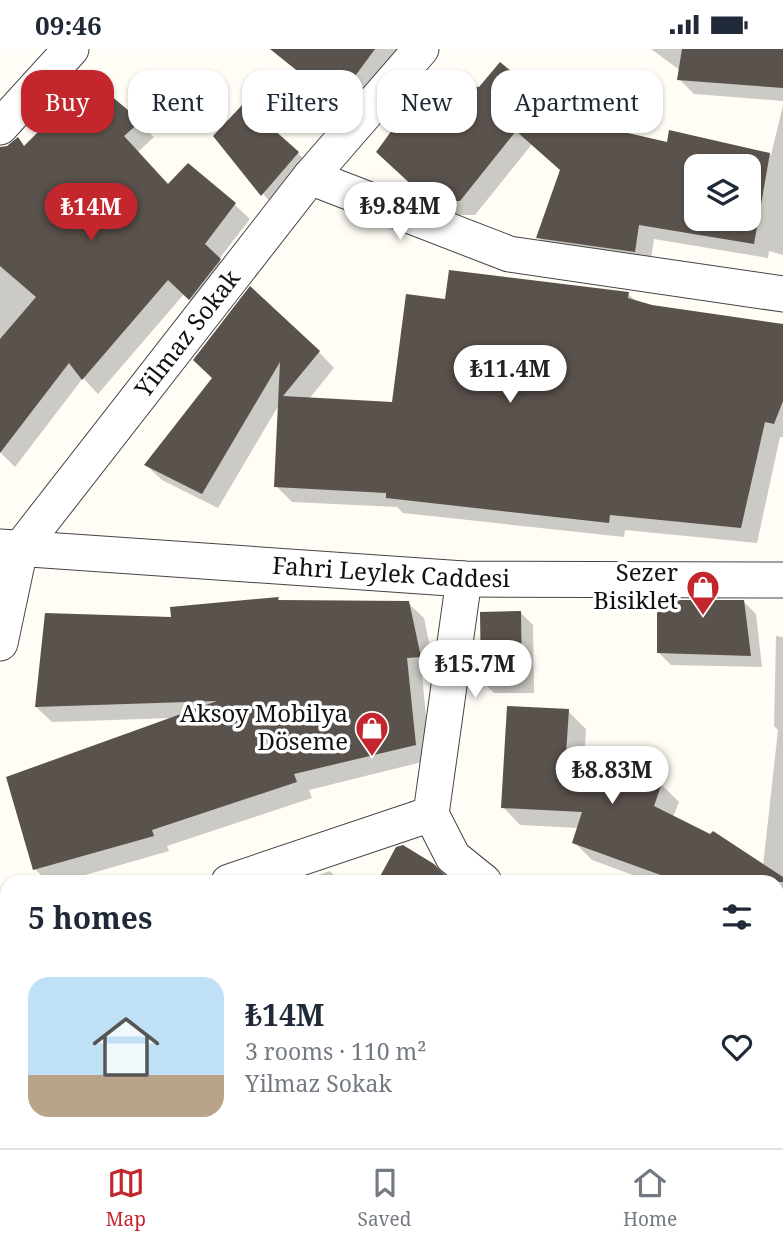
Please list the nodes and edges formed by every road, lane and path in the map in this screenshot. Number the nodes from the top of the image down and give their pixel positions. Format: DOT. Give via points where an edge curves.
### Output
graph roads {
  1 [pos="71,49"];
  2 [pos="421,49"];
  3 [pos="0,127"];
  4 [pos="310,177"];
  5 [pos="783,294"];
  6 [pos="10,548"];
  7 [pos="464,579"];
  8 [pos="783,580"];
  9 [pos="0,643"];
  10 [pos="431,814"];
  11 [pos="250,875"];
  12 [pos="475,875"];
  1 -- 3 [label="street"];
  2 -- 4 [label="street, Yilmaz Sokak"];
  4 -- 5 [label="street" via="509,254"];
  4 -- 6 [label="street, Yilmaz Sokak"];
  6 -- 7 [label="street, Fahri Leylek Caddesi"];
  6 -- 9 [label="street, Yilmaz Sokak"];
  7 -- 8 [label="street, Fahri Leylek Caddesi"];
  7 -- 10 [label="street"];
  10 -- 11 [label="street"];
  10 -- 12 [label="street" via="453,857"];
}
